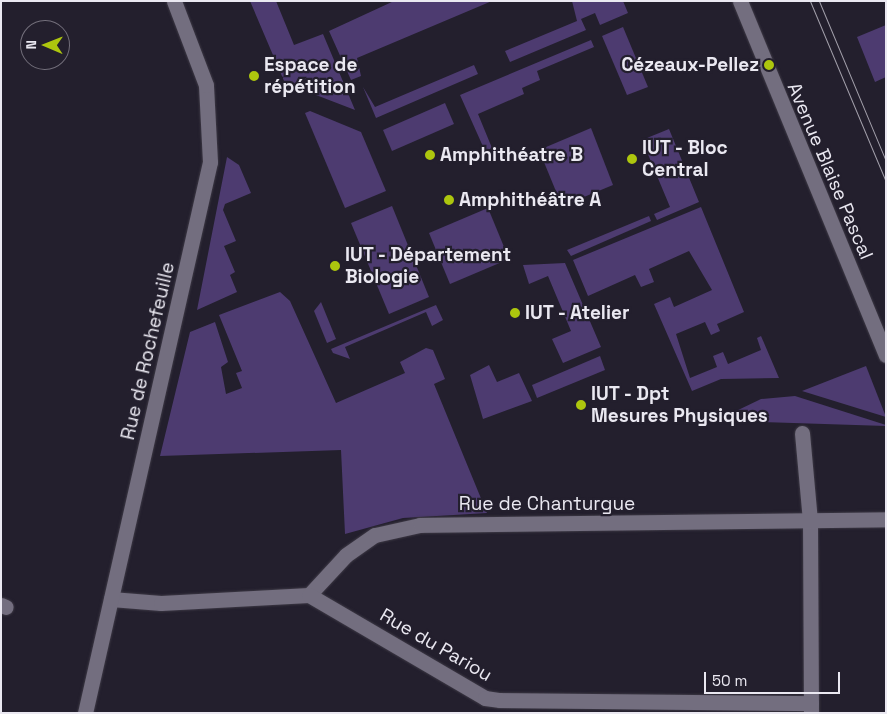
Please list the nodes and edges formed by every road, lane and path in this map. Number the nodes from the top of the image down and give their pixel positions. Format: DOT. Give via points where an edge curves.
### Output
graph roads {
  1 [pos="174,1"];
  2 [pos="740,1"];
  3 [pos="882,338"];
  4 [pos="886,355"];
  5 [pos="802,433"];
  6 [pos="886,519"];
  7 [pos="810,521"];
  8 [pos="310,595"];
  9 [pos="111,599"];
  10 [pos="811,708"];
  11 [pos="85,713"];
  1 -- 9 [label="street, Rue de Rochefeuille" via="206,85 210,162"];
  2 -- 3 [label="street, Avenue Blaise Pascal"];
  3 -- 4 [label="street, Avenue Blaise Pascal"];
  5 -- 7 [label="street"];
  6 -- 7 [label="street, Rue de Chanturgue"];
  7 -- 8 [label="street, Rue de Chanturgue" via="420,525 375,534 346,555"];
  7 -- 10 [label="street"];
  8 -- 9 [label="street" via="162,603"];
  8 -- 10 [label="street, Rue du Pariou" via="485,698"];
  9 -- 11 [label="street, Rue de Rochefeuille"];
}
